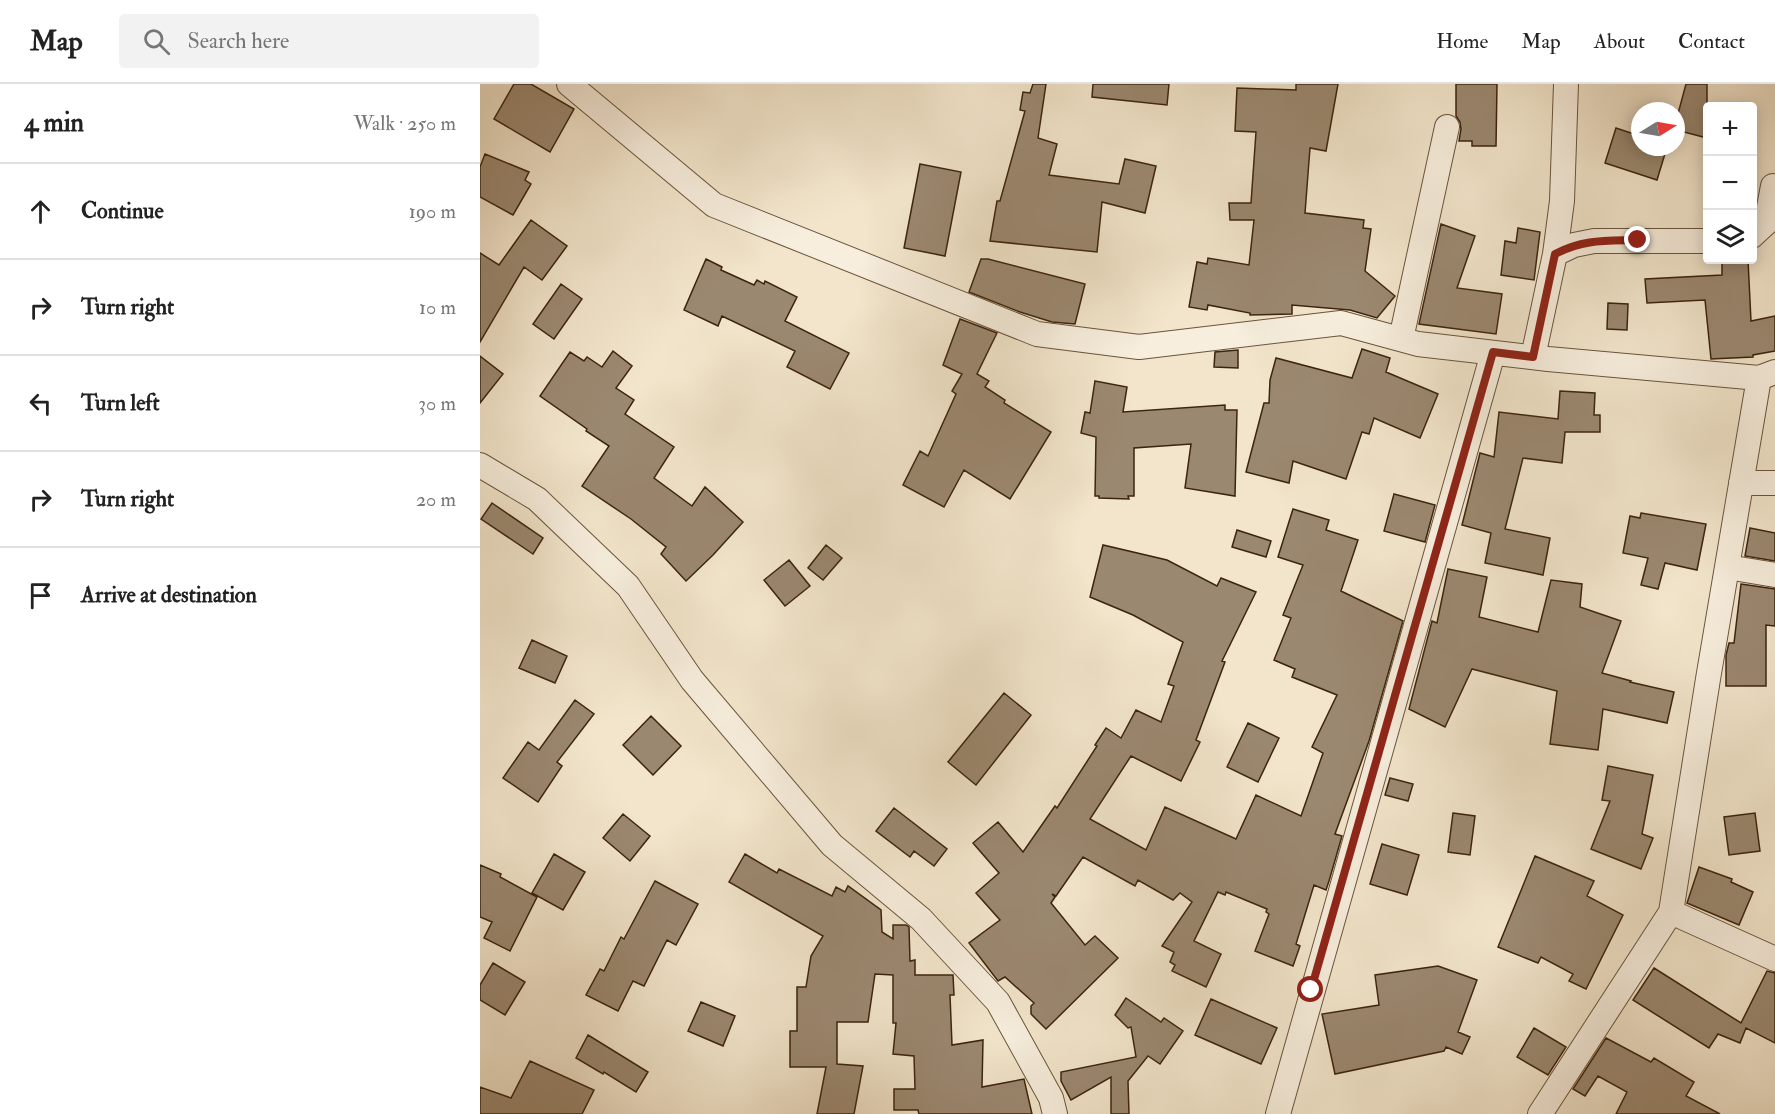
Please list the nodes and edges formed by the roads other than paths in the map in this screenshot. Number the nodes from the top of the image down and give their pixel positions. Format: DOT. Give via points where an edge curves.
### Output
graph roads {
  1 [pos="569,84"];
  2 [pos="1566,84"];
  3 [pos="1447,127"];
  4 [pos="1773,186"];
  5 [pos="1757,231"];
  6 [pos="1703,241"];
  7 [pos="1555,254"];
  8 [pos="1401,339"];
  9 [pos="1493,352"];
  10 [pos="1533,357"];
  11 [pos="1767,375"];
  12 [pos="480,465"];
  13 [pos="1741,483"];
  14 [pos="1775,483"];
  15 [pos="1727,567"];
  16 [pos="1775,575"];
  17 [pos="1671,912"];
  18 [pos="1775,959"];
  19 [pos="1055,1114"];
  20 [pos="1278,1114"];
  21 [pos="1540,1114"];
  1 -- 8 [label="street" via="714,206 1037,334 1139,347 1341,323"];
  2 -- 7 [label="street" via="1562,201"];
  3 -- 8 [label="street"];
  4 -- 5 [label="street" via="1766,223"];
  6 -- 7 [label="street" via="1594,241 1574,244"];
  7 -- 10 [label="street"];
  8 -- 9 [label="street"];
  9 -- 10 [label="street"];
  9 -- 20 [label="street"];
  10 -- 11 [label="street"];
  11 -- 13 [label="street"];
  12 -- 19 [label="street" via="537,499 628,586 692,680 832,845 921,919 998,1002 1052,1098"];
  13 -- 14 [label="street"];
  13 -- 15 [label="street"];
  15 -- 16 [label="street"];
  15 -- 17 [label="street"];
  17 -- 18 [label="street"];
  17 -- 21 [label="street"];
}
